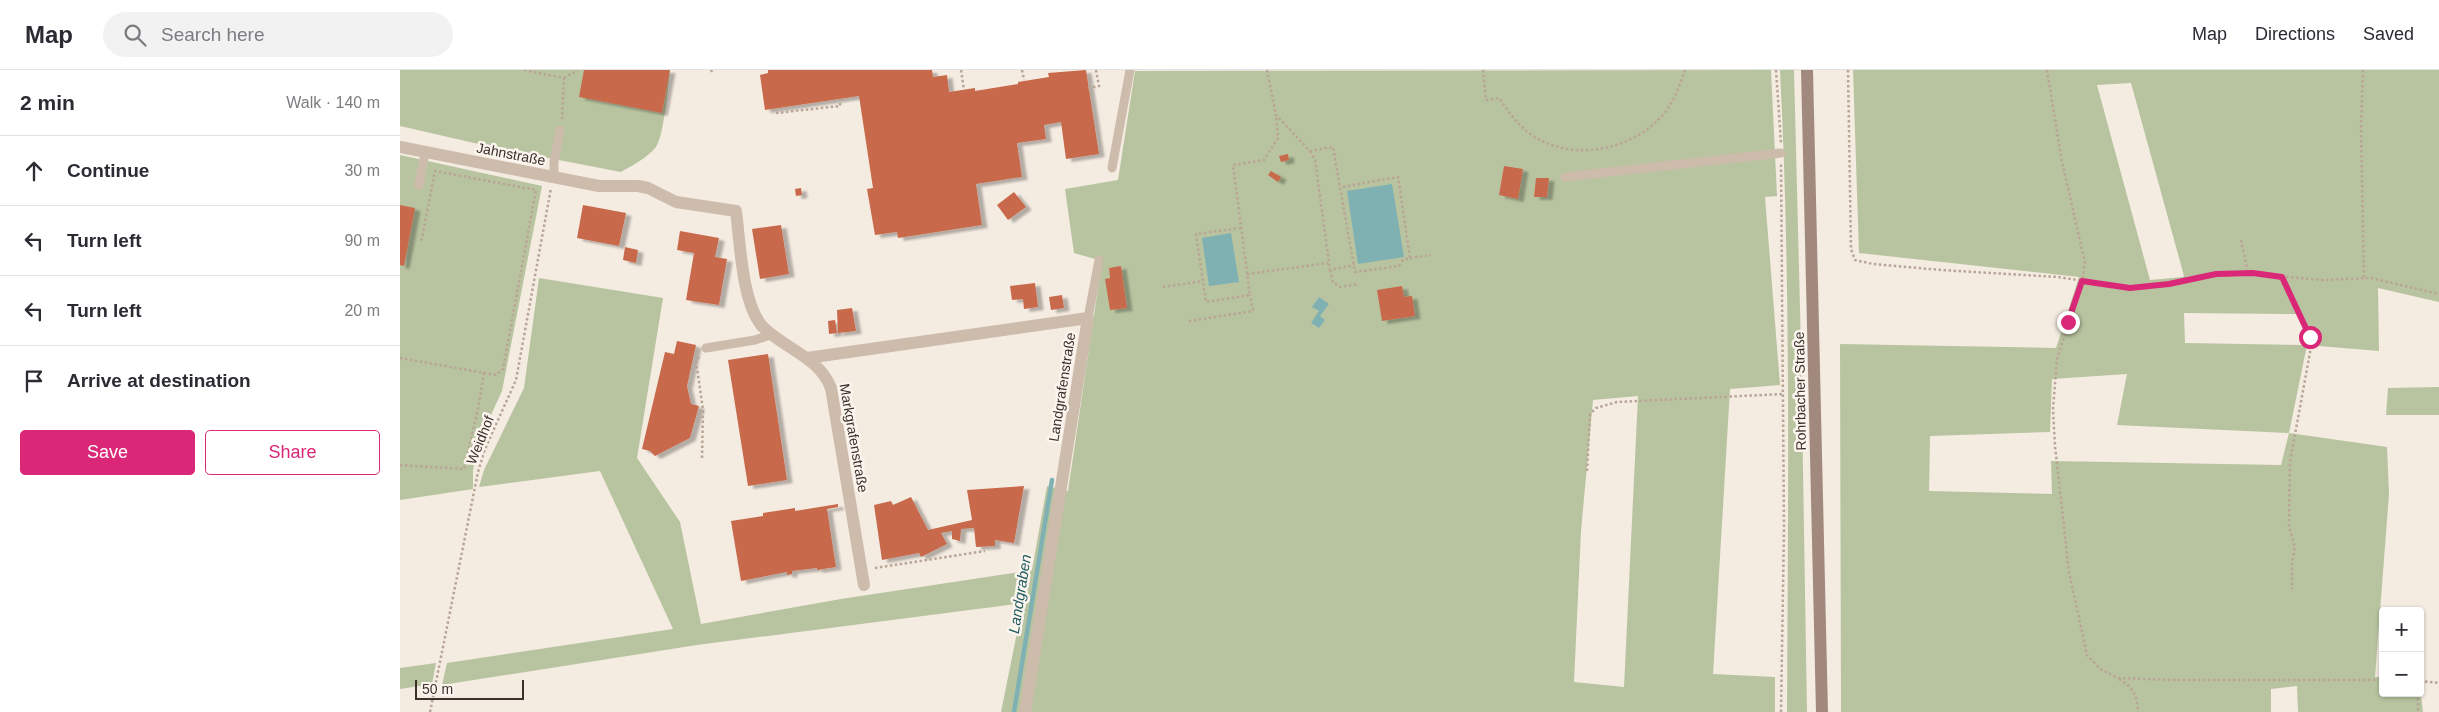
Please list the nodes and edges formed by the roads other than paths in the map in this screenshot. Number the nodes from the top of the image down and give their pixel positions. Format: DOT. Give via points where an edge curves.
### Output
graph roads {
  1 [pos="1130,70"];
  2 [pos="1807,70"];
  3 [pos="560,130"];
  4 [pos="400,146"];
  5 [pos="424,153"];
  6 [pos="1781,153"];
  7 [pos="1112,168"];
  8 [pos="554,177"];
  9 [pos="1565,177"];
  10 [pos="419,185"];
  11 [pos="736,211"];
  12 [pos="1098,260"];
  13 [pos="1088,318"];
  14 [pos="773,334"];
  15 [pos="706,348"];
  16 [pos="807,358"];
  17 [pos="864,585"];
  18 [pos="1025,712"];
  19 [pos="1822,712"];
  1 -- 7 [label="lane"];
  2 -- 19 [label="main road, Rohrbacher Straße"];
  3 -- 8 [label="lane"];
  4 -- 5 [label="street, Jahnstraße"];
  5 -- 8 [label="street, Jahnstraße"];
  5 -- 10 [label="lane"];
  6 -- 9 [label="lane"];
  8 -- 11 [label="street, Jahnstraße" via="599,186 638,186 676,202"];
  11 -- 14 [label="street, Markgrafenstraße" via="749,302 757,319"];
  12 -- 13 [label="lane"];
  13 -- 16 [label="street, Landgrafenstraße"];
  13 -- 18 [label="street, Landgrafenstraße"];
  14 -- 15 [label="lane"];
  14 -- 16 [label="street, Markgrafenstraße"];
  16 -- 17 [label="street, Markgrafenstraße" via="820,368 832,388"];
}
